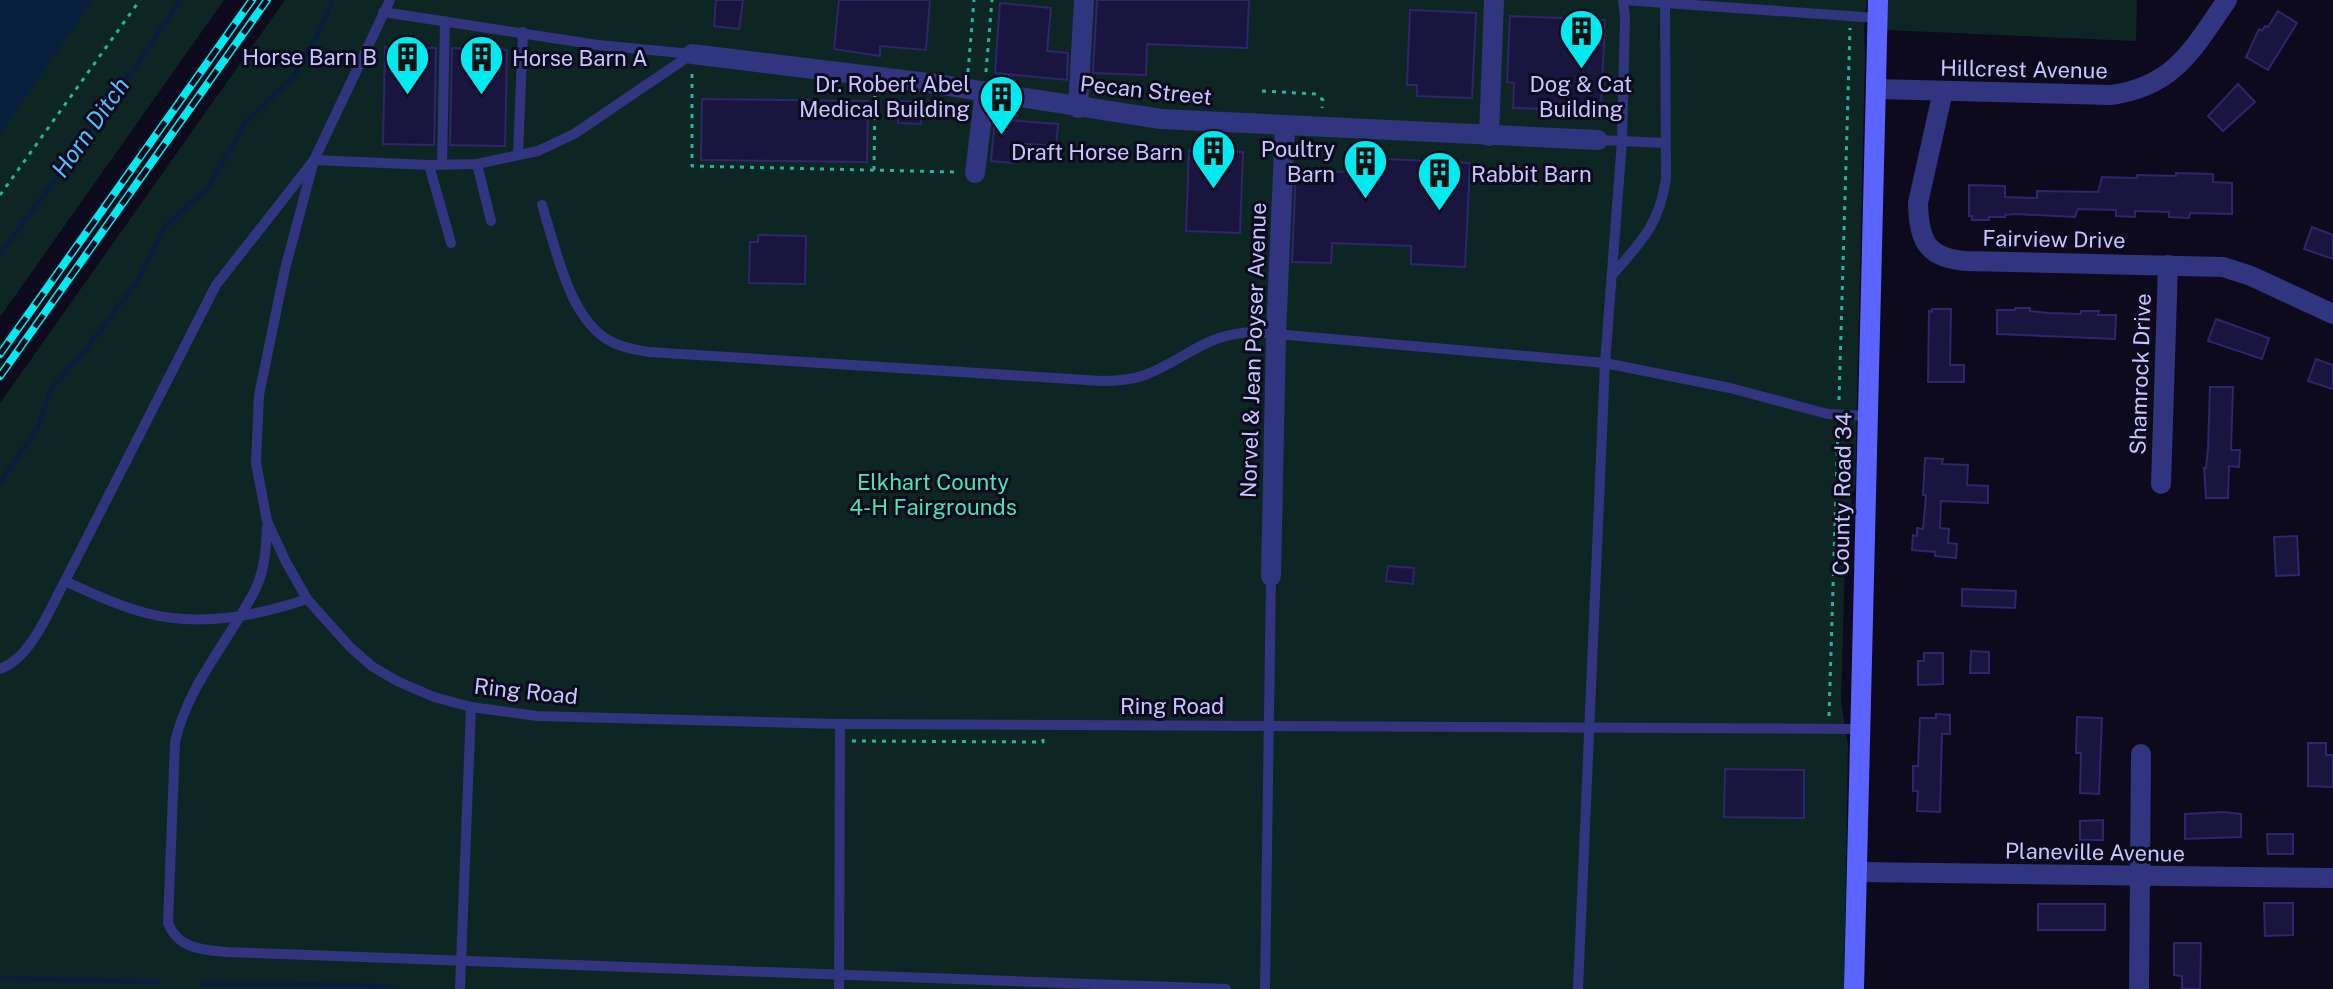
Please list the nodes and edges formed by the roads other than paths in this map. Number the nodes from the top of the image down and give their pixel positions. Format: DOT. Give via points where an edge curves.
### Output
graph roads {
  1 [pos="390,0"];
  2 [pos="1084,0"];
  3 [pos="1494,0"];
  4 [pos="1623,0"];
  5 [pos="2227,0"];
  6 [pos="1665,2"];
  7 [pos="1758,4"];
  8 [pos="1878,9"];
  9 [pos="383,12"];
  10 [pos="445,21"];
  11 [pos="523,32"];
  12 [pos="692,54"];
  13 [pos="1876,89"];
  14 [pos="985,91"];
  15 [pos="1943,91"];
  16 [pos="1078,108"];
  17 [pos="1285,126"];
  18 [pos="1489,136"];
  19 [pos="1598,140"];
  20 [pos="1622,141"];
  21 [pos="1666,143"];
  22 [pos="518,155"];
  23 [pos="314,160"];
  24 [pos="477,164"];
  25 [pos="429,165"];
  26 [pos="442,165"];
  27 [pos="969,173"];
  28 [pos="542,205"];
  29 [pos="491,221"];
  30 [pos="451,243"];
  31 [pos="2168,265"];
  32 [pos="1611,275"];
  33 [pos="2333,314"];
  34 [pos="1276,335"];
  35 [pos="1605,363"];
  36 [pos="1868,416"];
  37 [pos="2161,484"];
  38 [pos="267,521"];
  39 [pos="1271,576"];
  40 [pos="65,581"];
  41 [pos="307,599"];
  42 [pos="240,615"];
  43 [pos="0,669"];
  44 [pos="471,707"];
  45 [pos="840,724"];
  46 [pos="1268,727"];
  47 [pos="1588,728"];
  48 [pos="1860,729"];
  49 [pos="2141,754"];
  50 [pos="1857,872"];
  51 [pos="2139,877"];
  52 [pos="2333,878"];
  53 [pos="460,960"];
  54 [pos="839,974"];
  55 [pos="460,989"];
  56 [pos="839,989"];
  57 [pos="1226,989"];
  58 [pos="1265,989"];
  59 [pos="1578,989"];
  60 [pos="1854,989"];
  61 [pos="2139,989"];
  1 -- 9 [label="lane, Ring Road"];
  2 -- 16 [label="street"];
  3 -- 18 [label="street"];
  4 -- 6 [label="lane"];
  4 -- 20 [label="lane"];
  5 -- 15 [label="street, Hillcrest Avenue" via="2195,47 2150,86 2111,95"];
  6 -- 7 [label="lane"];
  6 -- 21 [label="lane"];
  7 -- 8 [label="lane" via="1850,15"];
  8 -- 13 [label="street, County Road 34"];
  9 -- 10 [label="lane"];
  9 -- 23 [label="lane, Ring Road"];
  10 -- 11 [label="lane"];
  10 -- 26 [label="lane"];
  11 -- 12 [label="lane"];
  11 -- 22 [label="lane"];
  12 -- 14 [label="street, Pecan Street"];
  12 -- 22 [label="lane" via="574,134"];
  13 -- 15 [label="street, Hillcrest Avenue"];
  13 -- 36 [label="street, County Road 34"];
  14 -- 16 [label="street, Pecan Street"];
  14 -- 27 [label="street"];
  15 -- 31 [label="street, Fairview Drive" via="1918,203 1923,240 1932,252 1966,261"];
  16 -- 17 [label="street, Pecan Street"];
  17 -- 18 [label="street, Pecan Street"];
  17 -- 34 [label="street, Norvel & Jean Poyser Avenue"];
  18 -- 19 [label="street, Pecan Street"];
  19 -- 20 [label="lane"];
  20 -- 21 [label="lane"];
  20 -- 32 [label="lane"];
  21 -- 32 [label="lane" via="1658,215 1643,241"];
  22 -- 24 [label="lane"];
  23 -- 25 [label="lane"];
  23 -- 38 [label="lane, Ring Road" via="259,395 256,463"];
  23 -- 40 [label="lane" via="216,285"];
  24 -- 26 [label="lane"];
  24 -- 29 [label="lane"];
  25 -- 26 [label="lane"];
  25 -- 30 [label="lane"];
  28 -- 34 [label="lane" via="577,306 591,327 612,342 649,352 1102,381 1146,374 1219,337"];
  31 -- 33 [label="street, Fairview Drive" via="2237,270"];
  31 -- 37 [label="street, Shamrock Drive"];
  32 -- 35 [label="lane"];
  34 -- 35 [label="lane"];
  34 -- 39 [label="street, Norvel & Jean Poyser Avenue"];
  35 -- 36 [label="lane" via="1839,415"];
  35 -- 47 [label="lane"];
  36 -- 48 [label="street, County Road 34"];
  38 -- 41 [label="lane, Ring Road"];
  38 -- 42 [label="lane" via="266,554"];
  39 -- 46 [label="lane"];
  40 -- 42 [label="lane" via="147,613 198,620"];
  40 -- 43 [label="lane" via="26,648"];
  41 -- 42 [label="lane"];
  41 -- 44 [label="lane, Ring Road" via="373,667 420,691"];
  42 -- 53 [label="lane" via="191,697 175,742 168,923 172,933 205,950"];
  44 -- 45 [label="lane, Ring Road" via="537,716"];
  44 -- 53 [label="lane"];
  45 -- 46 [label="lane, Ring Road"];
  45 -- 54 [label="lane"];
  46 -- 47 [label="lane, Ring Road"];
  46 -- 58 [label="lane"];
  47 -- 48 [label="lane, Ring Road"];
  47 -- 59 [label="lane"];
  48 -- 50 [label="street, County Road 34"];
  49 -- 51 [label="street"];
  50 -- 51 [label="street, Planeville Avenue"];
  50 -- 60 [label="street, County Road 34"];
  51 -- 52 [label="street, Planeville Avenue"];
  51 -- 61 [label="street"];
  53 -- 54 [label="lane"];
  53 -- 55 [label="lane"];
  54 -- 56 [label="lane"];
  54 -- 57 [label="lane"];
}
